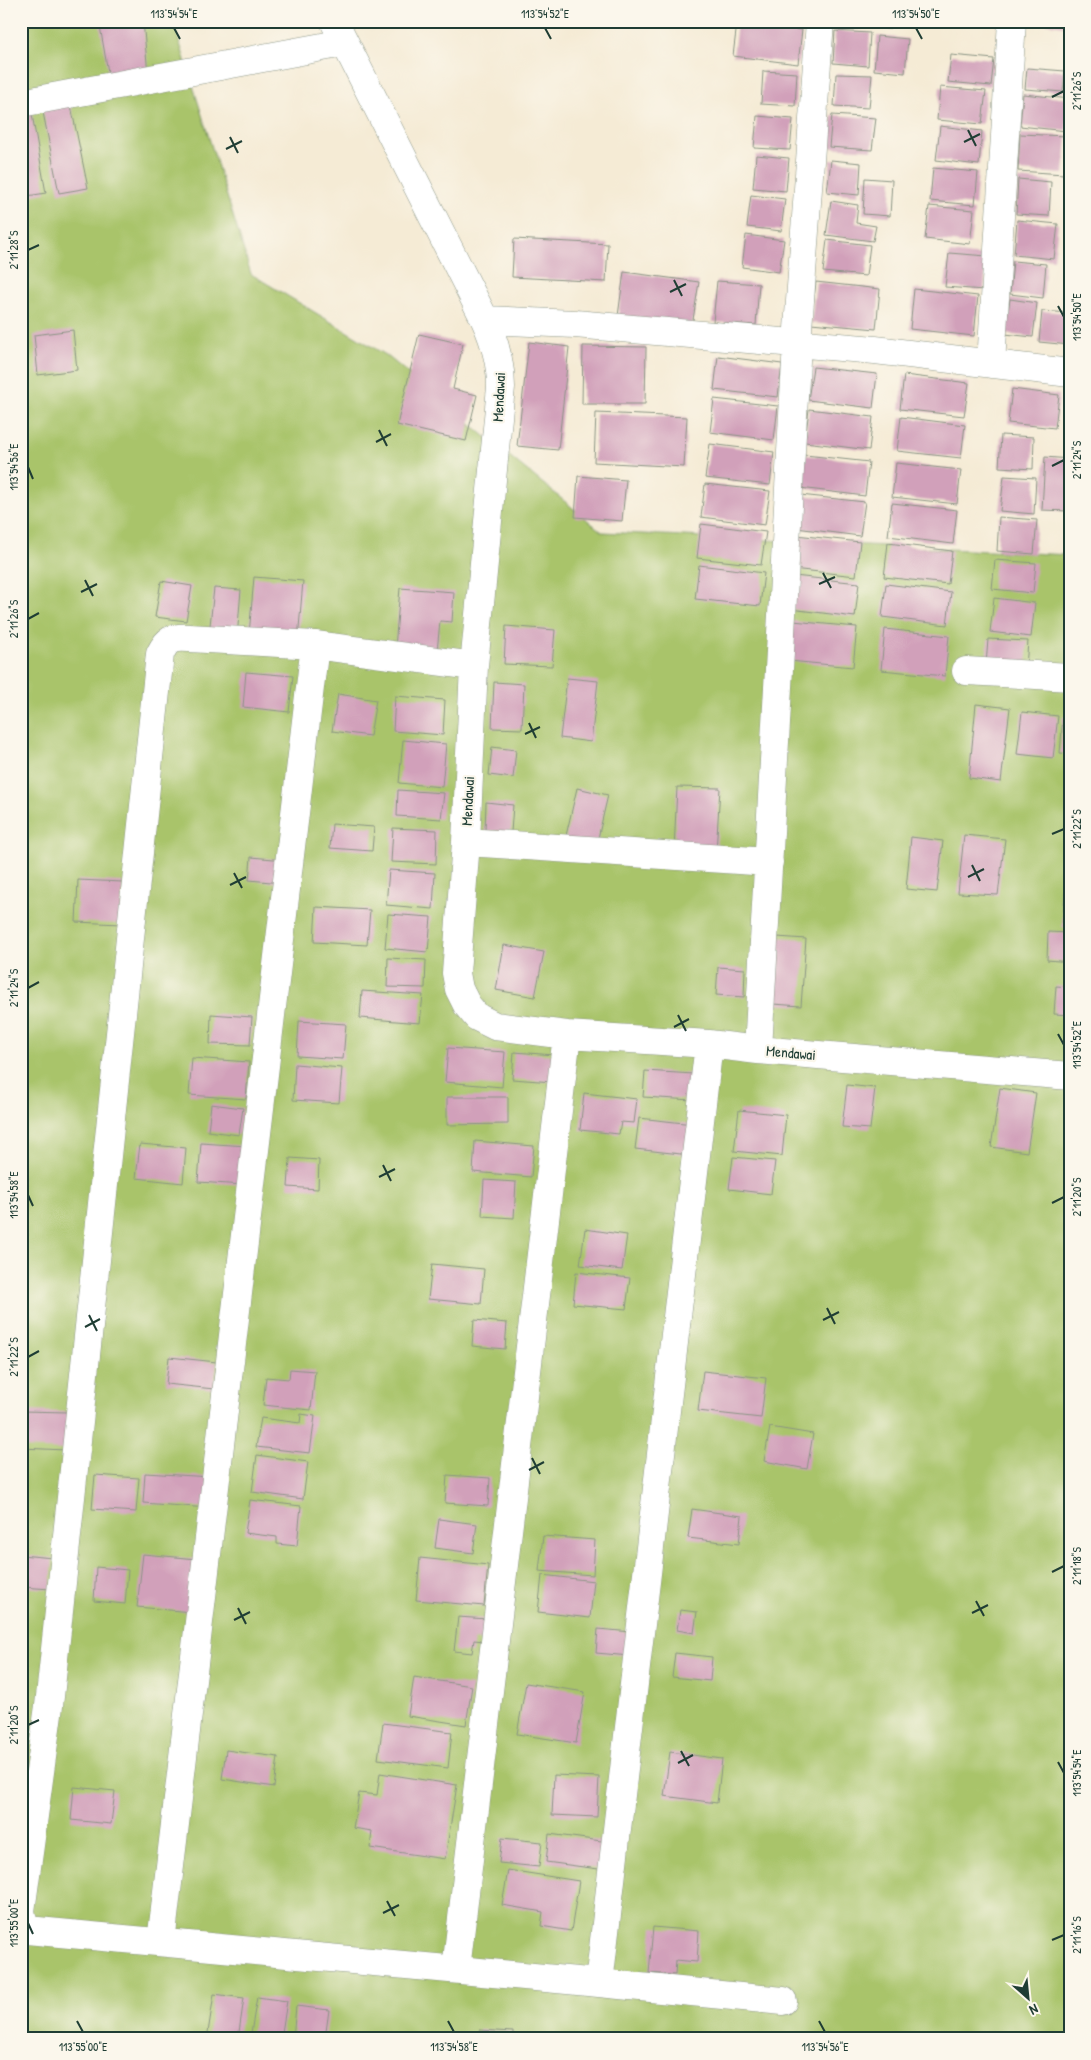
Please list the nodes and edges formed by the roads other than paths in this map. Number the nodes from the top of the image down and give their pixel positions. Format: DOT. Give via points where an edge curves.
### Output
graph roads {
  1 [pos="820,21"];
  2 [pos="1012,21"];
  3 [pos="339,32"];
  4 [pos="21,103"];
  5 [pos="485,320"];
  6 [pos="797,343"];
  7 [pos="991,364"];
  8 [pos="1070,373"];
  9 [pos="316,645"];
  10 [pos="474,666"];
  11 [pos="966,671"];
  12 [pos="1070,677"];
  13 [pos="466,842"];
  14 [pos="769,862"];
  15 [pos="567,1035"];
  16 [pos="709,1044"];
  17 [pos="758,1050"];
  18 [pos="1070,1076"];
  19 [pos="162,1942"];
  20 [pos="456,1968"];
  21 [pos="599,1983"];
  22 [pos="783,2001"];
  1 -- 6 [label="street"];
  2 -- 7 [label="street"];
  3 -- 4 [label="street"];
  3 -- 5 [label="street, Mendawai"];
  5 -- 6 [label="street" via="575,324"];
  5 -- 10 [label="street, Mendawai" via="498,354 501,387"];
  6 -- 7 [label="street"];
  6 -- 14 [label="street"];
  7 -- 8 [label="street"];
  9 -- 10 [label="street"];
  9 -- 19 [label="street"];
  9 -- 19 [label="street" via="175,638 164,644 160,654 49,1706 21,1912 28,1930"];
  10 -- 13 [label="street, Mendawai"];
  11 -- 12 [label="street"];
  13 -- 14 [label="street"];
  13 -- 15 [label="street, Mendawai" via="456,973 467,1005 477,1017 495,1026"];
  14 -- 17 [label="street"];
  15 -- 16 [label="street, Mendawai"];
  15 -- 20 [label="street"];
  16 -- 17 [label="street, Mendawai"];
  16 -- 21 [label="street"];
  17 -- 18 [label="street, Mendawai"];
  19 -- 20 [label="street"];
  20 -- 21 [label="street"];
  21 -- 22 [label="street"];
}
